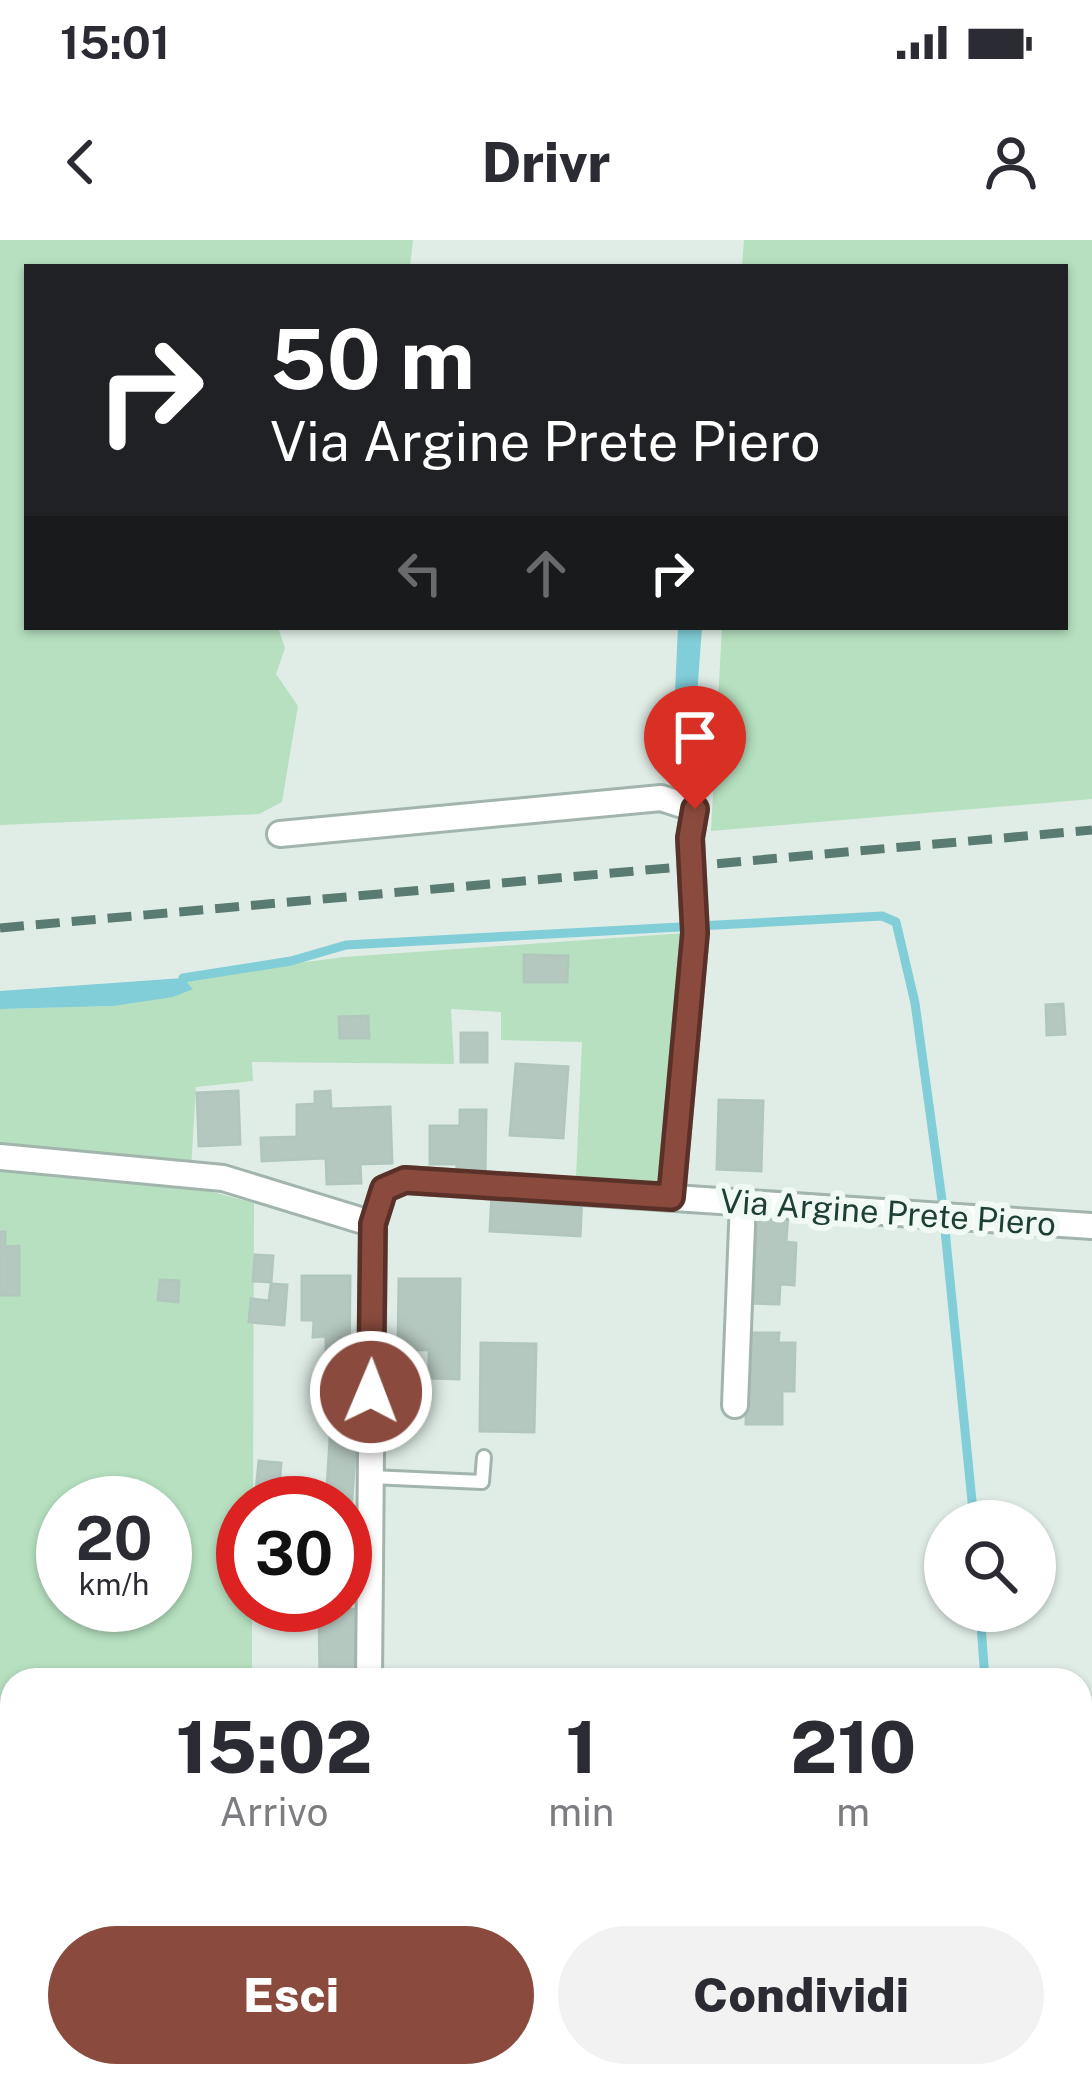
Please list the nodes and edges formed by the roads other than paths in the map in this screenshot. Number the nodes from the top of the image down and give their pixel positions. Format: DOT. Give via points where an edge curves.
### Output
graph roads {
  1 [pos="280,834"];
  2 [pos="0,1156"];
  3 [pos="671,1197"];
  4 [pos="743,1202"];
  5 [pos="373,1224"];
  6 [pos="1092,1226"];
  7 [pos="735,1405"];
  8 [pos="484,1457"];
  9 [pos="370,1476"];
  10 [pos="372,1477"];
  11 [pos="369,1632"];
  12 [pos="369,1668"];
  1 -- 3 [label="street" via="661,798 695,809"];
  2 -- 5 [label="street" via="223,1178"];
  3 -- 4 [label="street, Via Argine Prete Piero"];
  3 -- 5 [label="street, Via Argine Prete Piero" via="405,1180 384,1189"];
  4 -- 6 [label="street, Via Argine Prete Piero"];
  4 -- 7 [label="street"];
  5 -- 9 [label="street"];
  8 -- 10 [label="lane" via="482,1482"];
  11 -- 12 [label="street"];
}
